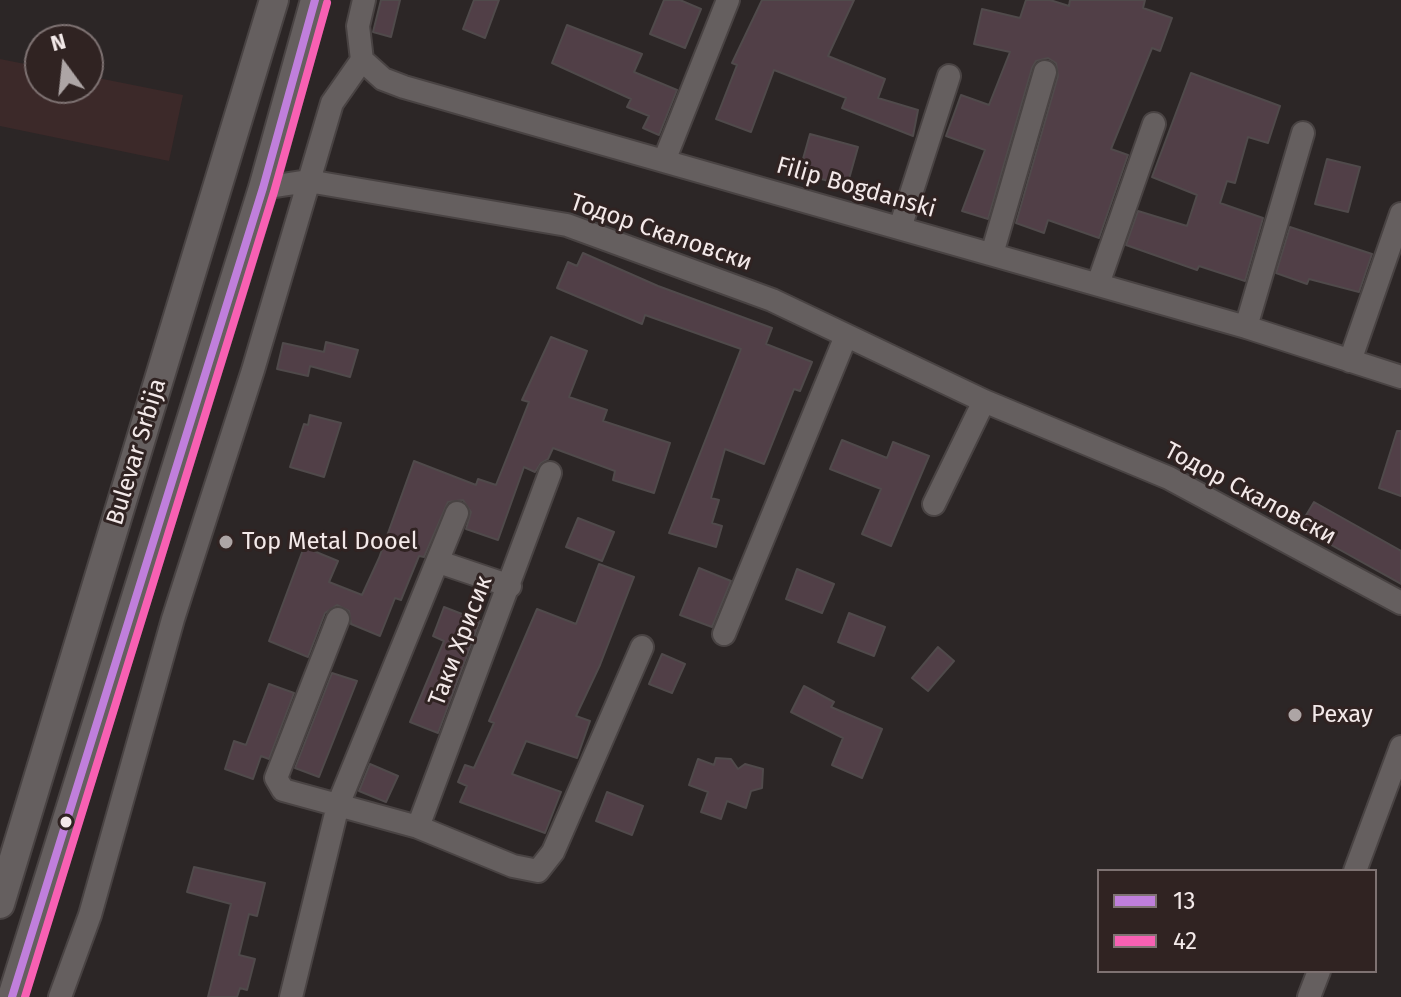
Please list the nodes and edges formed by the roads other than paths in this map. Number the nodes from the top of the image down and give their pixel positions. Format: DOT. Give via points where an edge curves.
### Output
graph roads {
  1 [pos="274,0"];
  2 [pos="315,0"];
  3 [pos="364,0"];
  4 [pos="728,0"];
  5 [pos="362,60"];
  6 [pos="1045,72"];
  7 [pos="949,76"];
  8 [pos="1154,124"];
  9 [pos="1303,133"];
  10 [pos="664,161"];
  11 [pos="308,181"];
  12 [pos="263,188"];
  13 [pos="1401,214"];
  14 [pos="900,228"];
  15 [pos="992,254"];
  16 [pos="1098,284"];
  17 [pos="1246,327"];
  18 [pos="846,336"];
  19 [pos="1350,361"];
  20 [pos="1401,377"];
  21 [pos="984,401"];
  22 [pos="550,473"];
  23 [pos="934,504"];
  24 [pos="457,513"];
  25 [pos="439,562"];
  26 [pos="510,586"];
  27 [pos="1401,603"];
  28 [pos="338,619"];
  29 [pos="724,634"];
  30 [pos="642,647"];
  31 [pos="1401,747"];
  32 [pos="338,805"];
  33 [pos="418,827"];
  34 [pos="1356,869"];
  35 [pos="0,904"];
  36 [pos="1318,973"];
  37 [pos="12,997"];
  38 [pos="60,997"];
  39 [pos="291,997"];
  40 [pos="1309,997"];
  1 -- 35 [label="street, Bulevar Srbija"];
  2 -- 12 [label="street, Bulevar Srbija"];
  3 -- 5 [label="street" via="358,26"];
  4 -- 10 [label="street"];
  5 -- 10 [label="street, Filip Bogdanski" via="383,79 404,87"];
  5 -- 11 [label="street" via="332,103"];
  6 -- 15 [label="street"];
  7 -- 14 [label="street"];
  8 -- 16 [label="street"];
  9 -- 17 [label="street"];
  10 -- 14 [label="street, Filip Bogdanski"];
  11 -- 12 [label="street, Тодор Скаловски"];
  11 -- 18 [label="street, Тодор Скаловски" via="567,225 772,300"];
  11 -- 38 [label="street" via="173,619 90,915"];
  12 -- 37 [label="street, Bulevar Srbija"];
  13 -- 19 [label="street"];
  14 -- 15 [label="street, Filip Bogdanski"];
  15 -- 16 [label="street, Filip Bogdanski"];
  16 -- 17 [label="street, Filip Bogdanski"];
  17 -- 19 [label="street, Filip Bogdanski"];
  18 -- 21 [label="street, Тодор Скаловски"];
  18 -- 29 [label="street"];
  19 -- 20 [label="street, Filip Bogdanski"];
  21 -- 23 [label="street"];
  21 -- 27 [label="street, Тодор Скаловски" via="1169,478"];
  22 -- 26 [label="street, Таки Хрисик"];
  24 -- 25 [label="street, Таки Хрисик"];
  25 -- 26 [label="street"];
  25 -- 32 [label="street, Таки Хрисик"];
  26 -- 33 [label="street, Таки Хрисик"];
  28 -- 32 [label="street" via="276,778 283,790"];
  30 -- 33 [label="street" via="553,852 538,871"];
  31 -- 34 [label="street"];
  32 -- 33 [label="street"];
  32 -- 39 [label="street, Таки Хрисик"];
  36 -- 40 [label="street"];
}
